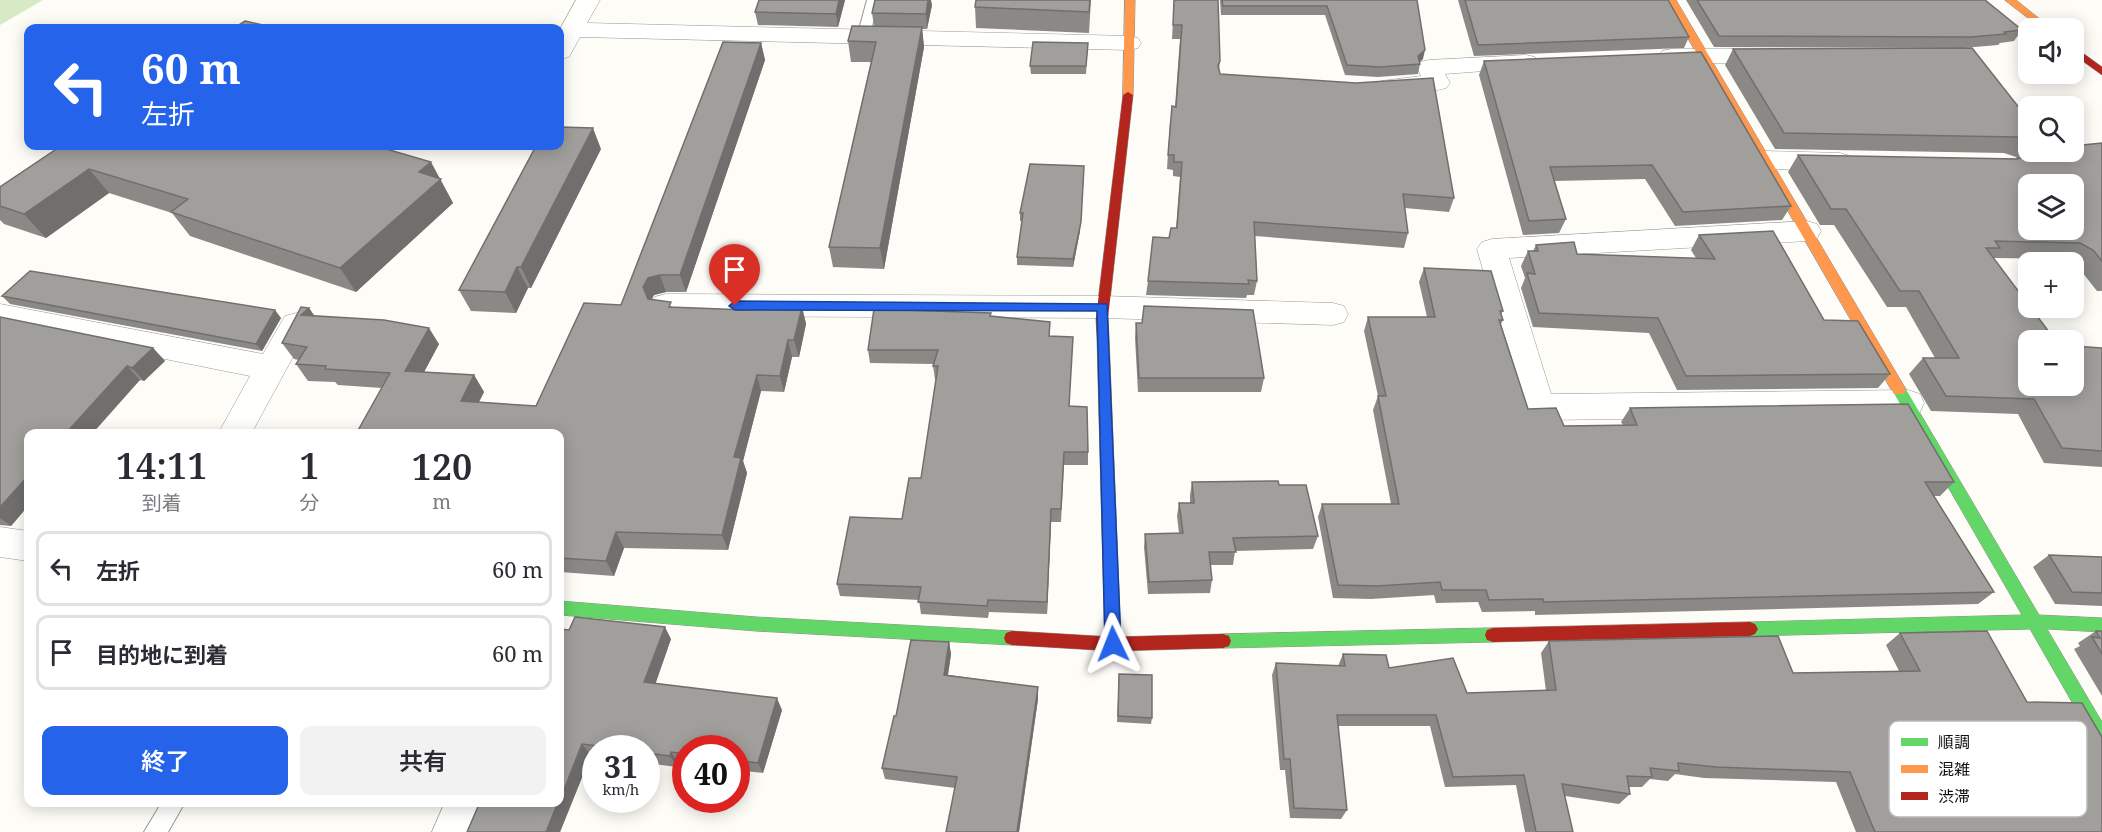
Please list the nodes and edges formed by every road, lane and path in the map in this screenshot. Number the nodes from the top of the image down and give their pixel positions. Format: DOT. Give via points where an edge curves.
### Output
graph roads {
  1 [pos="588,0"];
  2 [pos="873,0"];
  3 [pos="1130,0"];
  4 [pos="1671,0"];
  5 [pos="2010,0"];
  6 [pos="2033,18"];
  7 [pos="571,30"];
  8 [pos="863,37"];
  9 [pos="1129,43"];
  10 [pos="564,44"];
  11 [pos="1704,56"];
  12 [pos="1797,56"];
  13 [pos="1648,57"];
  14 [pos="2084,58"];
  15 [pos="1545,61"];
  16 [pos="2102,72"];
  17 [pos="1367,86"];
  18 [pos="1766,160"];
  19 [pos="1861,162"];
  20 [pos="1807,231"];
  21 [pos="666,305"];
  22 [pos="1103,307"];
  23 [pos="1333,314"];
  24 [pos="0,315"];
  25 [pos="296,324"];
  26 [pos="271,368"];
  27 [pos="1908,403"];
  28 [pos="237,429"];
  29 [pos="0,542"];
  30 [pos="24,545"];
  31 [pos="564,610"];
  32 [pos="2034,622"];
  33 [pos="2102,625"];
  34 [pos="1113,644"];
  35 [pos="2102,738"];
  36 [pos="172,807"];
  37 [pos="465,807"];
  38 [pos="155,832"];
  39 [pos="453,832"];
  1 -- 7 [label="street"];
  2 -- 8 [label="lane"];
  3 -- 9 [label="street"];
  4 -- 11 [label="street"];
  5 -- 6 [label="street"];
  7 -- 8 [label="street"];
  7 -- 10 [label="street"];
  8 -- 9 [label="street"];
  9 -- 22 [label="street" via="1121,168"];
  11 -- 12 [label="street"];
  11 -- 13 [label="street"];
  11 -- 18 [label="street"];
  14 -- 16 [label="street"];
  15 -- 17 [label="street" via="1430,67 1437,83"];
  18 -- 19 [label="street"];
  18 -- 20 [label="street"];
  20 -- 27 [label="street"];
  20 -- 27 [label="street" via="1492,249 1538,406"];
  21 -- 22 [label="street"];
  22 -- 23 [label="street"];
  22 -- 34 [label="street"];
  24 -- 26 [label="street"];
  25 -- 26 [label="street"];
  26 -- 28 [label="street"];
  27 -- 32 [label="street"];
  29 -- 30 [label="street"];
  31 -- 34 [label="street"];
  32 -- 33 [label="street"];
  32 -- 34 [label="street"];
  32 -- 35 [label="street"];
  36 -- 38 [label="lane"];
  37 -- 39 [label="street"];
}
